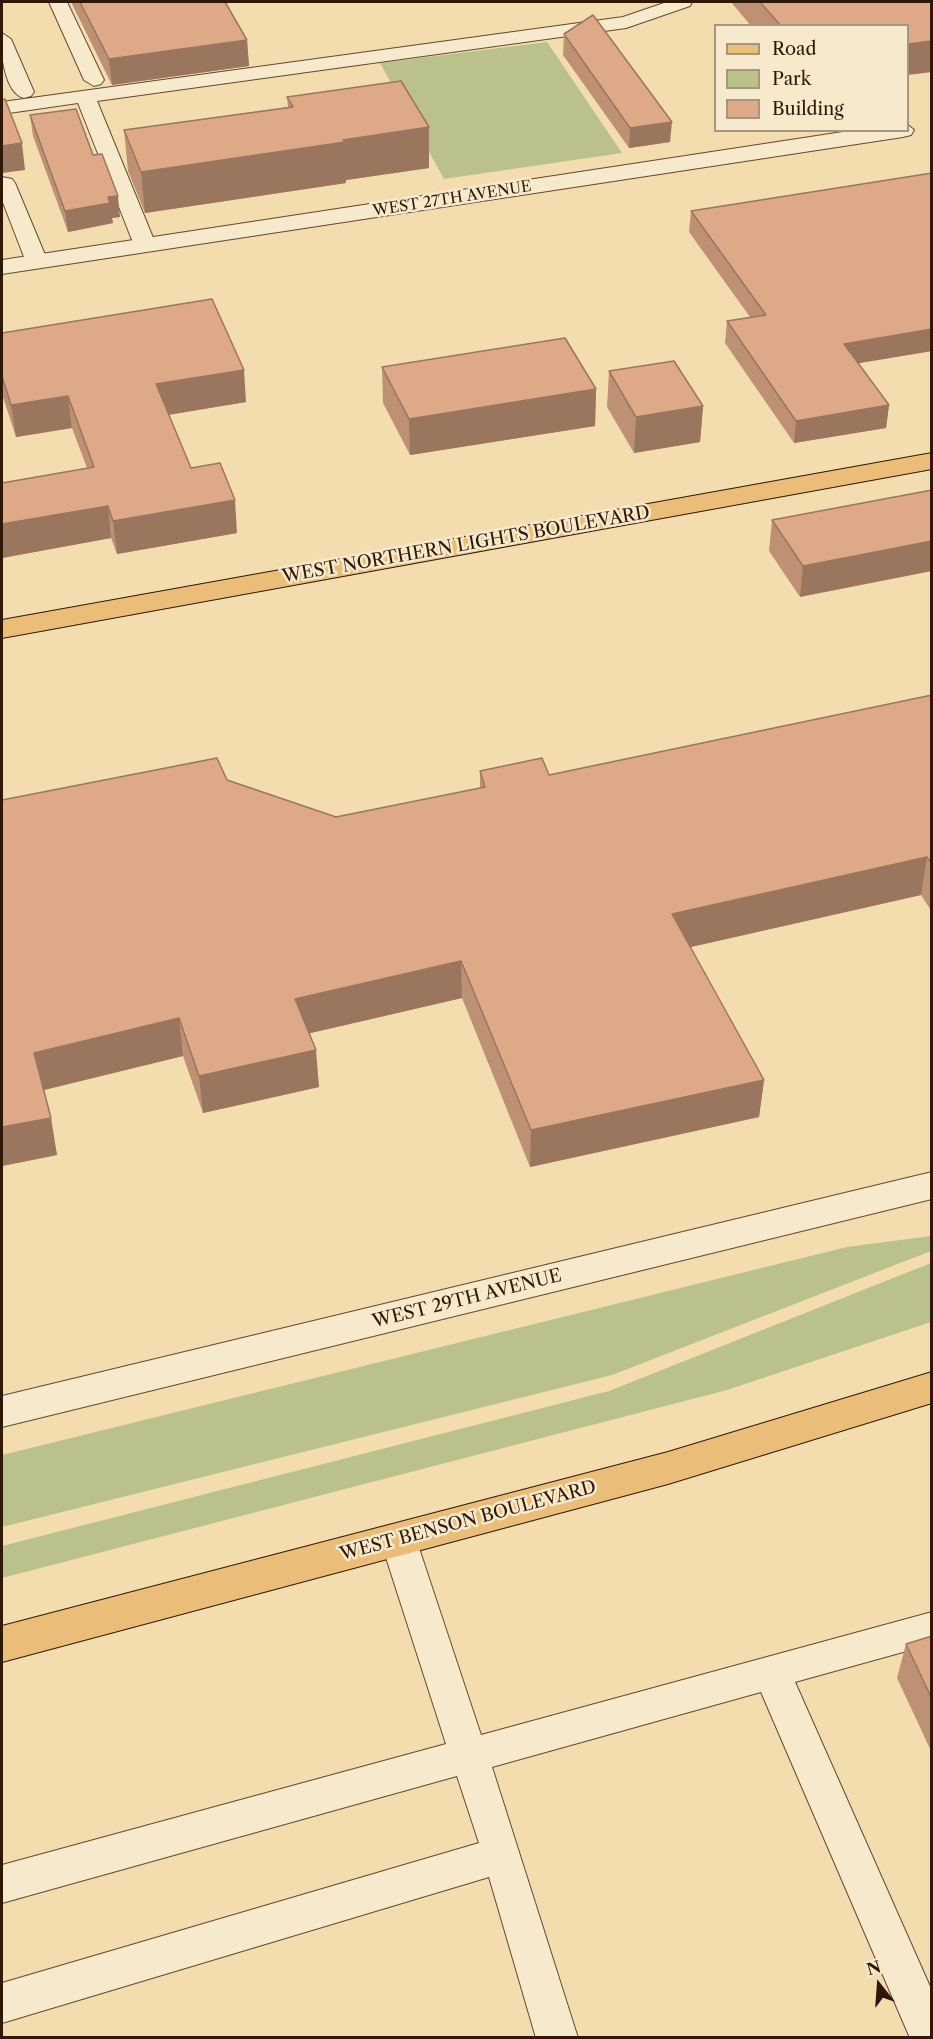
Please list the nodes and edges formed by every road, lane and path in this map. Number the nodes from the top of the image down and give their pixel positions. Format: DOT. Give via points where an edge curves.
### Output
graph roads {
  1 [pos="58,2"];
  2 [pos="683,2"];
  3 [pos="2,39"];
  4 [pos="329,63"];
  5 [pos="339,81"];
  6 [pos="89,88"];
  7 [pos="24,92"];
  8 [pos="2,108"];
  9 [pos="891,132"];
  10 [pos="2,183"];
  11 [pos="145,245"];
  12 [pos="37,262"];
  13 [pos="2,267"];
  14 [pos="932,461"];
  15 [pos="2,629"];
  16 [pos="932,1185"];
  17 [pos="932,1387"];
  18 [pos="2,1412"];
  19 [pos="398,1539"];
  20 [pos="932,1628"];
  21 [pos="2,1644"];
  22 [pos="771,1671"];
  23 [pos="470,1754"];
  24 [pos="502,1855"];
  25 [pos="2,1884"];
  26 [pos="2,2003"];
  27 [pos="557,2037"];
  28 [pos="931,2037"];
  1 -- 6 [label="lane"];
  2 -- 4 [label="lane" via="626,22"];
  3 -- 7 [label="lane"];
  4 -- 5 [label="lane"];
  4 -- 6 [label="lane"];
  6 -- 8 [label="lane"];
  6 -- 11 [label="lane"];
  9 -- 11 [label="street, WEST 27TH AVENUE"];
  10 -- 12 [label="lane"];
  11 -- 12 [label="street, WEST 27TH AVENUE"];
  12 -- 13 [label="street, WEST 27TH AVENUE"];
  14 -- 15 [label="main road, WEST NORTHERN LIGHTS BOULEVARD"];
  16 -- 18 [label="street, WEST 29TH AVENUE"];
  17 -- 19 [label="main road, WEST BENSON BOULEVARD" via="668,1468"];
  19 -- 21 [label="main road, WEST BENSON BOULEVARD"];
  19 -- 23 [label="lane"];
  20 -- 22 [label="lane"];
  22 -- 23 [label="lane"];
  22 -- 28 [label="lane"];
  23 -- 24 [label="lane"];
  23 -- 25 [label="lane"];
  24 -- 26 [label="lane"];
  24 -- 27 [label="lane"];
}
